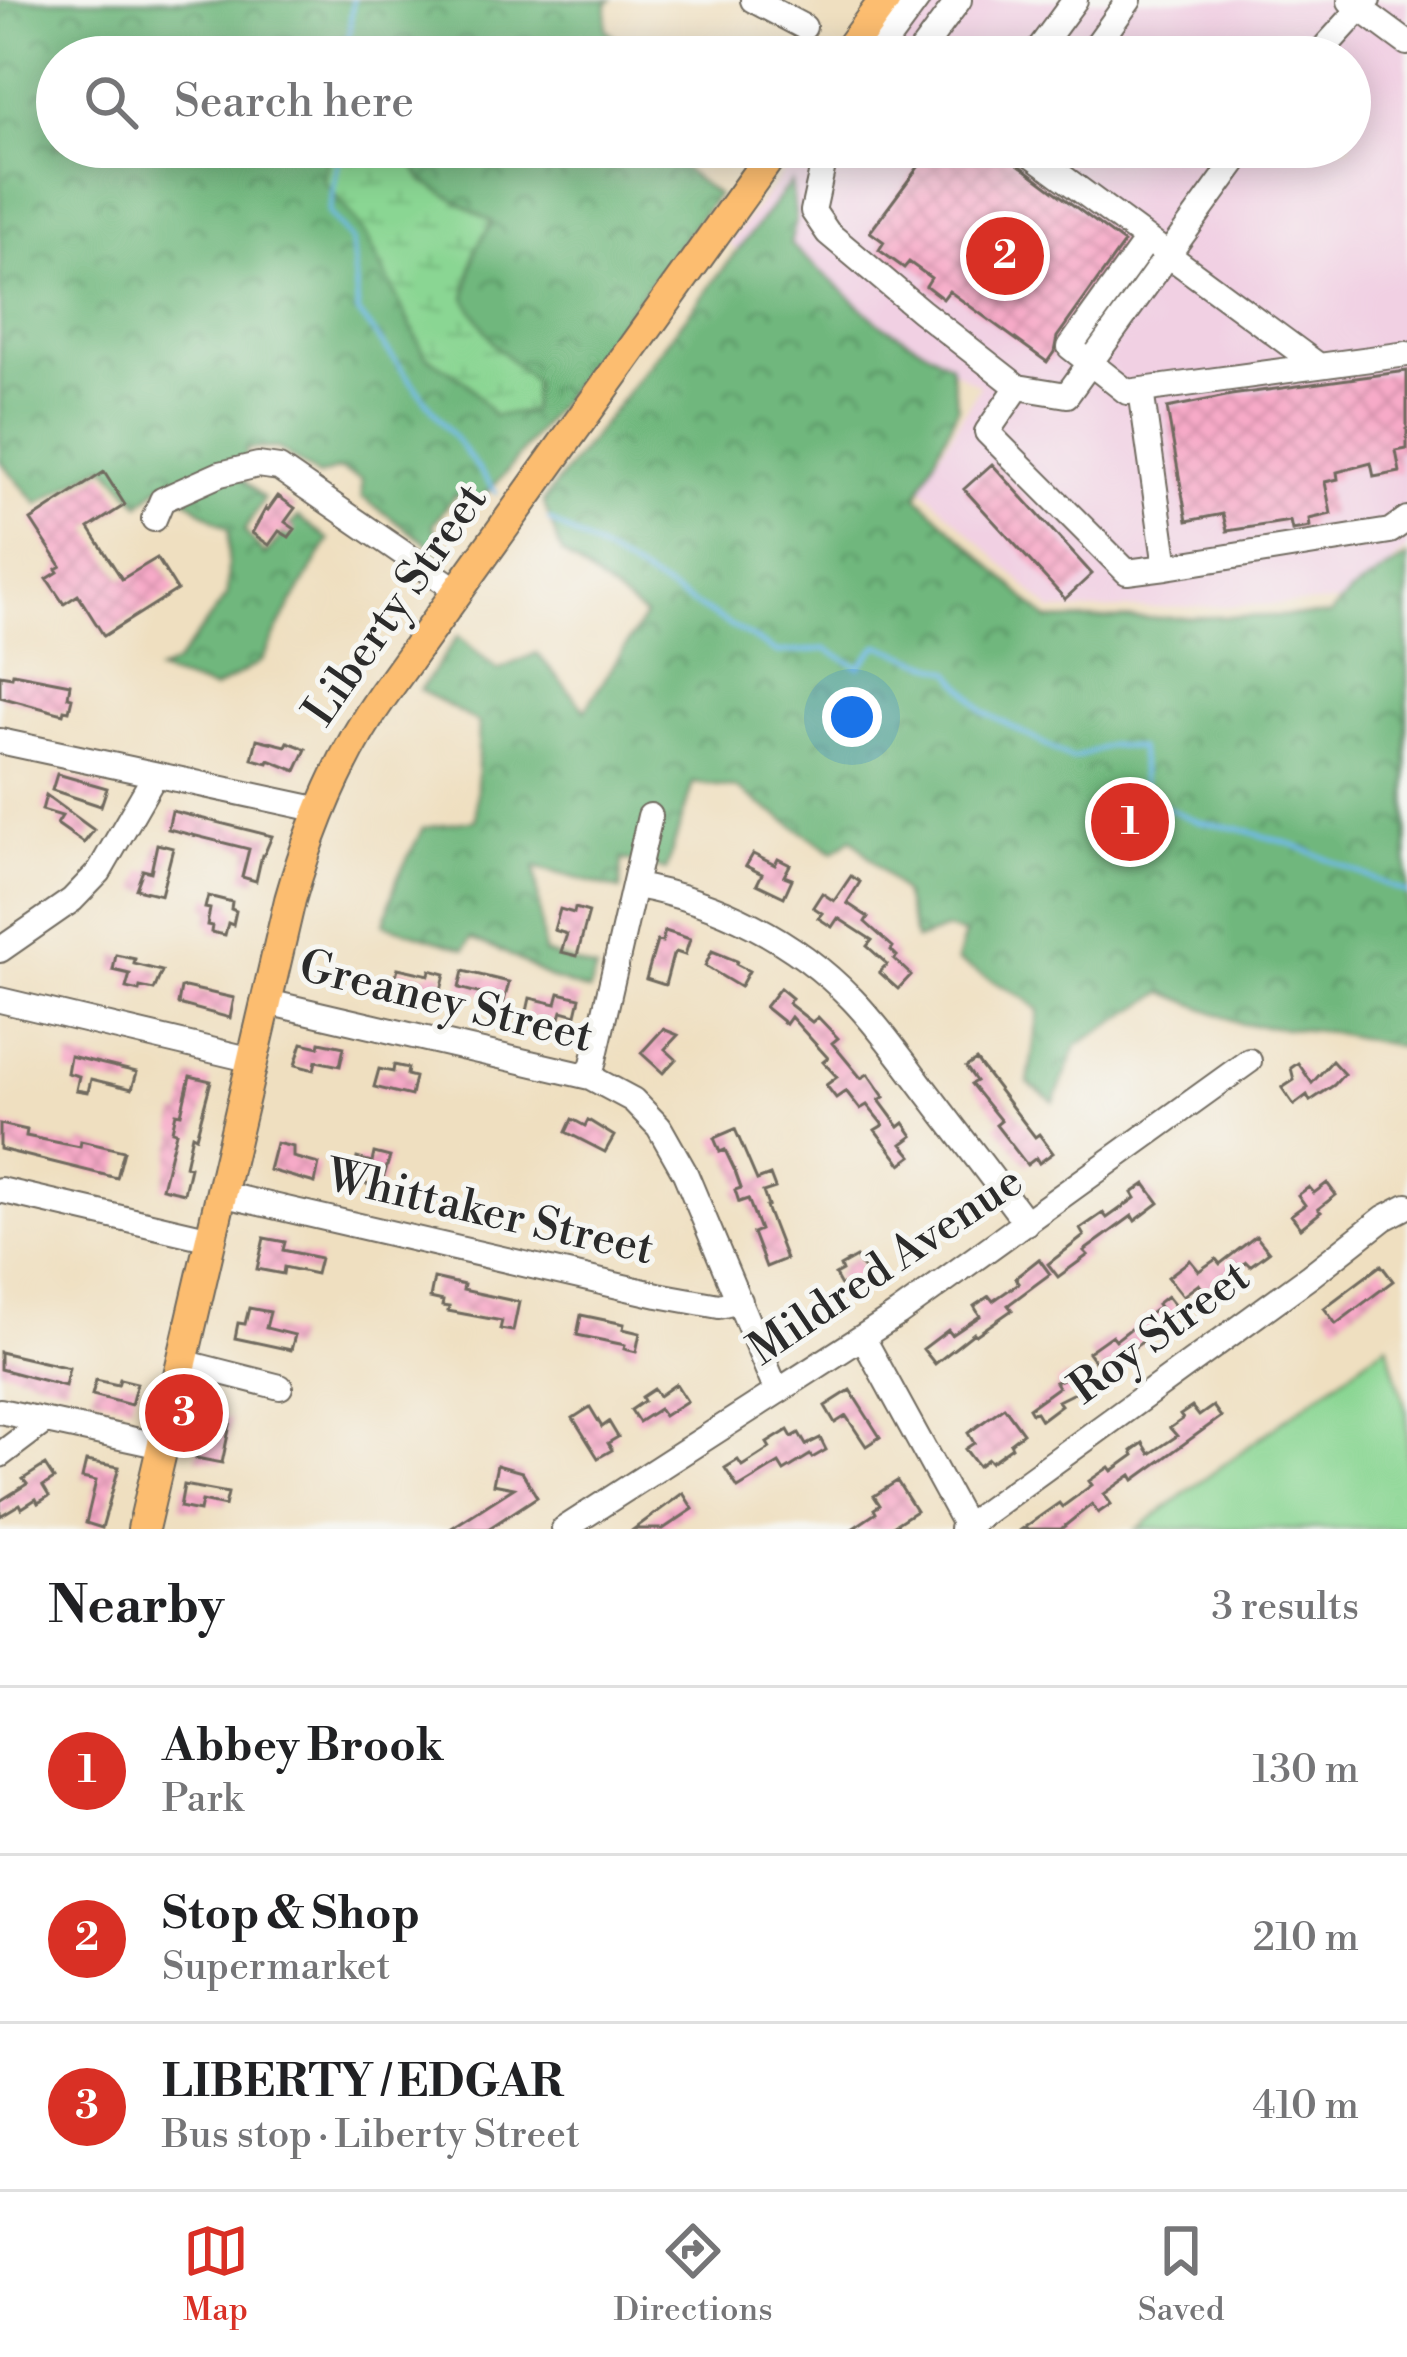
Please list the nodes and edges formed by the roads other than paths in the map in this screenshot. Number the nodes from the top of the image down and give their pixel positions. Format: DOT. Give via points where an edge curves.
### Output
graph roads {
  1 [pos="753,0"];
  2 [pos="885,0"];
  3 [pos="916,0"];
  4 [pos="959,0"];
  5 [pos="1075,0"];
  6 [pos="1130,0"];
  7 [pos="1358,2"];
  8 [pos="804,27"];
  9 [pos="858,36"];
  10 [pos="890,36"];
  11 [pos="932,36"];
  12 [pos="1048,36"];
  13 [pos="1103,36"];
  14 [pos="1332,36"];
  15 [pos="1407,43"];
  16 [pos="762,168"];
  17 [pos="822,168"];
  18 [pos="1051,168"];
  19 [pos="1227,168"];
  20 [pos="1157,247"];
  21 [pos="1407,354"];
  22 [pos="1089,364"];
  23 [pos="1319,366"];
  24 [pos="1018,387"];
  25 [pos="1142,390"];
  26 [pos="154,519"];
  27 [pos="1407,519"];
  28 [pos="1166,567"];
  29 [pos="458,591"];
  30 [pos="0,741"];
  31 [pos="155,775"];
  32 [pos="320,810"];
  33 [pos="650,816"];
  34 [pos="636,886"];
  35 [pos="0,950"];
  36 [pos="0,1000"];
  37 [pos="266,1002"];
  38 [pos="253,1060"];
  39 [pos="1249,1061"];
  40 [pos="590,1077"];
  41 [pos="0,1190"];
  42 [pos="221,1194"];
  43 [pos="1396,1212"];
  44 [pos="1026,1223"];
  45 [pos="1407,1232"];
  46 [pos="211,1239"];
  47 [pos="740,1301"];
  48 [pos="863,1338"];
  49 [pos="182,1362"];
  50 [pos="280,1387"];
  51 [pos="777,1392"];
  52 [pos="0,1411"];
  53 [pos="46,1421"];
  54 [pos="163,1446"];
  55 [pos="0,1456"];
  56 [pos="964,1528"];
  57 [pos="143,1529"];
  58 [pos="564,1529"];
  1 -- 8 [label="street"];
  2 -- 9 [label="main road"];
  3 -- 10 [label="street"];
  4 -- 11 [label="street"];
  5 -- 12 [label="street"];
  6 -- 13 [label="street"];
  7 -- 14 [label="street"];
  7 -- 15 [label="street"];
  16 -- 29 [label="main road, Liberty Street"];
  17 -- 24 [label="street" via="813,212 828,233"];
  18 -- 20 [label="street"];
  19 -- 20 [label="street"];
  20 -- 22 [label="street"];
  20 -- 23 [label="street"];
  21 -- 23 [label="street"];
  22 -- 24 [label="street" via="1067,395"];
  22 -- 25 [label="street" via="1126,392"];
  23 -- 25 [label="street"];
  24 -- 28 [label="street" via="987,432 1127,572"];
  25 -- 28 [label="street"];
  26 -- 29 [label="street" via="162,500 220,475 258,464 279,468"];
  27 -- 28 [label="street" via="1390,531"];
  29 -- 32 [label="main road, Liberty Street" via="356,734"];
  30 -- 31 [label="street"];
  31 -- 32 [label="street"];
  31 -- 35 [label="street" via="99,872"];
  32 -- 37 [label="main road, Liberty Street"];
  33 -- 34 [label="street"];
  34 -- 40 [label="street"];
  34 -- 44 [label="street" via="732,916 823,973 880,1032"];
  36 -- 38 [label="street"];
  37 -- 38 [label="main road, Liberty Street"];
  37 -- 40 [label="street, Greaney Street"];
  38 -- 42 [label="main road, Liberty Street"];
  39 -- 44 [label="street, Mildred Avenue"];
  40 -- 47 [label="street, Greaney Street" via="633,1100 659,1127"];
  41 -- 46 [label="street"];
  42 -- 46 [label="main road, Liberty Street"];
  42 -- 47 [label="street, Whittaker Street" via="658,1295 719,1306"];
  43 -- 45 [label="street"];
  43 -- 56 [label="street, Roy Street"];
  44 -- 48 [label="street, Mildred Avenue"];
  46 -- 49 [label="main road, Liberty Street"];
  47 -- 51 [label="street, Greaney Street"];
  48 -- 51 [label="street, Mildred Avenue"];
  48 -- 56 [label="street"];
  49 -- 50 [label="street"];
  49 -- 54 [label="main road, Liberty Street"];
  51 -- 58 [label="street, Mildred Avenue"];
  52 -- 53 [label="street"];
  53 -- 54 [label="street"];
  53 -- 55 [label="street"];
  54 -- 57 [label="main road, Liberty Street"];
}
